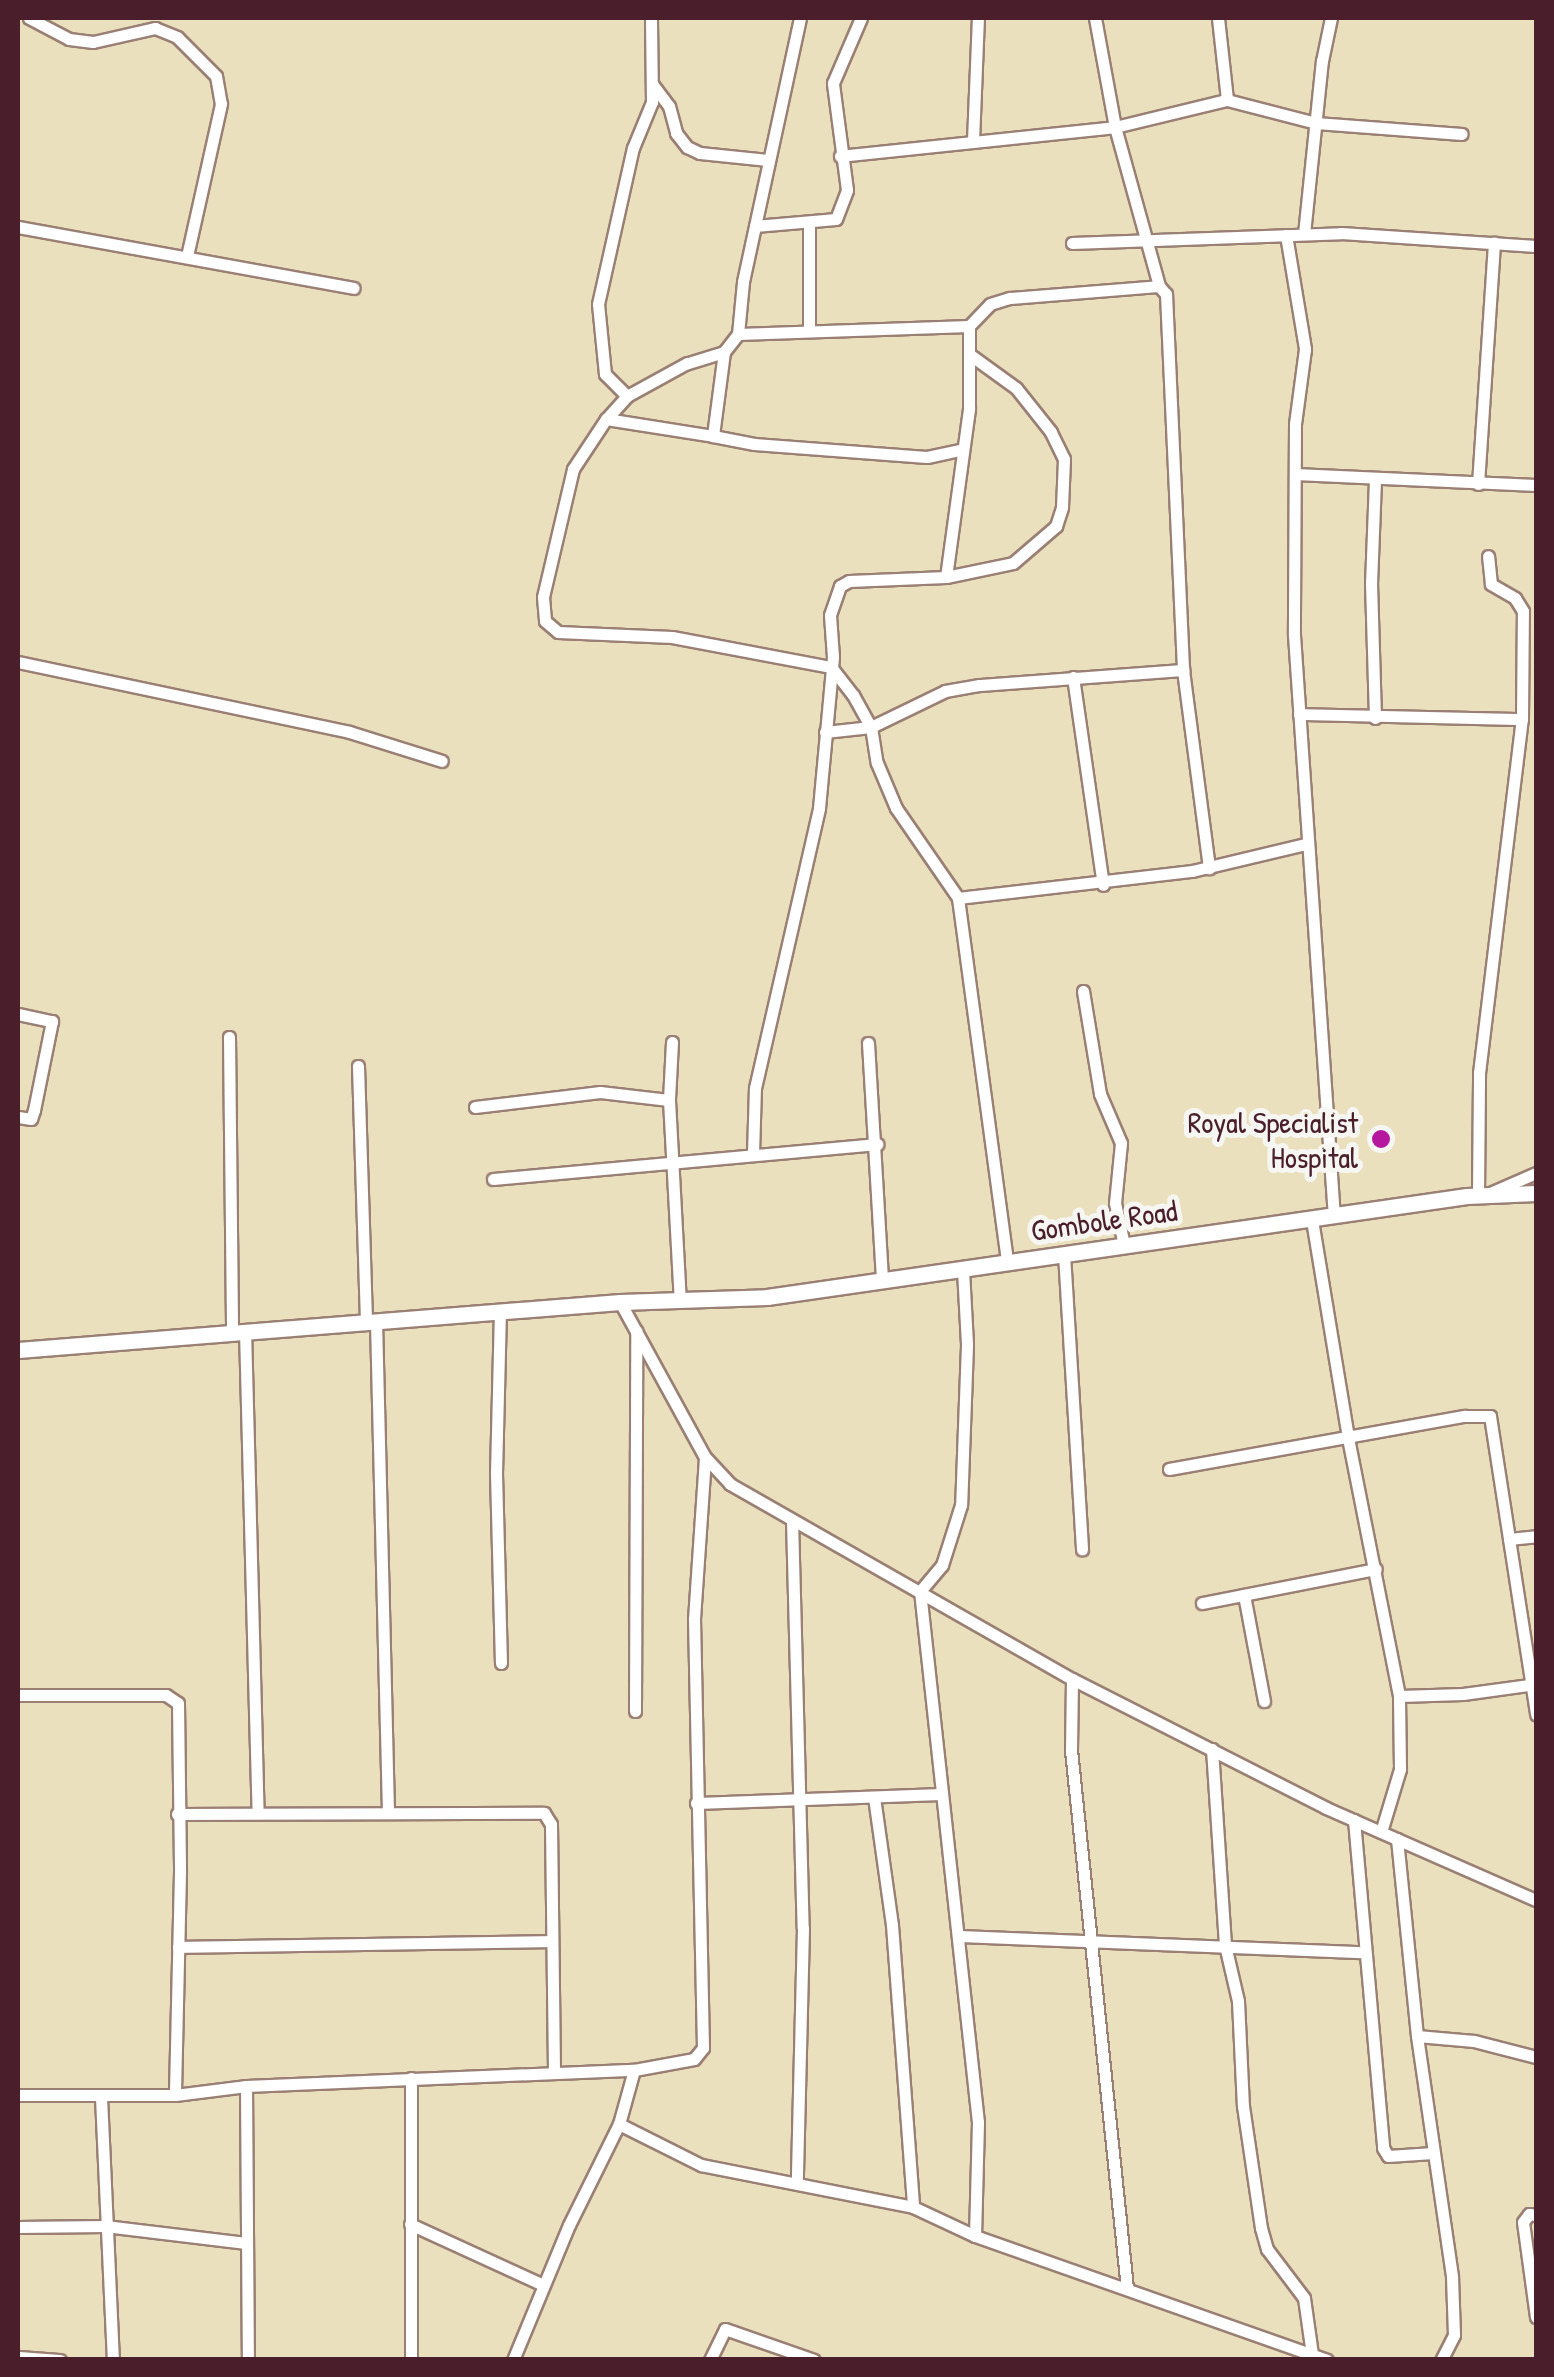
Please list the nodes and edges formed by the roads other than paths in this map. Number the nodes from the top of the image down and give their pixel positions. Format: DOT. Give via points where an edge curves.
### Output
graph roads {
  1 [pos="29,18"];
  2 [pos="651,18"];
  3 [pos="800,18"];
  4 [pos="861,18"];
  5 [pos="978,18"];
  6 [pos="1095,18"];
  7 [pos="1218,18"];
  8 [pos="1331,18"];
  9 [pos="654,85"];
  10 [pos="1226,100"];
  11 [pos="1316,123"];
  12 [pos="1115,127"];
  13 [pos="1462,134"];
  14 [pos="973,141"];
  15 [pos="840,156"];
  16 [pos="768,160"];
  17 [pos="809,225"];
  18 [pos="755,226"];
  19 [pos="18,227"];
  20 [pos="1304,234"];
  21 [pos="1286,236"];
  22 [pos="1072,242"];
  23 [pos="1149,242"];
  24 [pos="1494,244"];
  25 [pos="1536,246"];
  26 [pos="187,256"];
  27 [pos="1159,286"];
  28 [pos="354,288"];
  29 [pos="970,326"];
  30 [pos="809,330"];
  31 [pos="738,334"];
  32 [pos="724,352"];
  33 [pos="969,354"];
  34 [pos="626,396"];
  35 [pos="606,419"];
  36 [pos="713,436"];
  37 [pos="962,450"];
  38 [pos="1295,474"];
  39 [pos="1375,480"];
  40 [pos="1478,484"];
  41 [pos="1536,485"];
  42 [pos="1488,556"];
  43 [pos="946,577"];
  44 [pos="18,662"];
  45 [pos="832,667"];
  46 [pos="1183,670"];
  47 [pos="1072,677"];
  48 [pos="1299,714"];
  49 [pos="1375,718"];
  50 [pos="1522,718"];
  51 [pos="871,727"];
  52 [pos="824,732"];
  53 [pos="442,761"];
  54 [pos="1305,844"];
  55 [pos="1209,868"];
  56 [pos="1103,885"];
  57 [pos="958,898"];
  58 [pos="1082,991"];
  59 [pos="18,1014"];
  60 [pos="229,1038"];
  61 [pos="672,1042"];
  62 [pos="868,1043"];
  63 [pos="358,1066"];
  64 [pos="669,1100"];
  65 [pos="475,1107"];
  66 [pos="18,1118"];
  67 [pos="877,1144"];
  68 [pos="753,1154"];
  69 [pos="674,1161"];
  70 [pos="1536,1173"];
  71 [pos="493,1179"];
  72 [pos="1536,1193"];
  73 [pos="1482,1195"];
  74 [pos="1334,1217"];
  75 [pos="1312,1220"];
  76 [pos="1124,1245"];
  77 [pos="1064,1254"];
  78 [pos="1007,1262"];
  79 [pos="963,1270"];
  80 [pos="882,1278"];
  81 [pos="680,1301"];
  82 [pos="620,1302"];
  83 [pos="500,1310"];
  84 [pos="371,1322"];
  85 [pos="636,1326"];
  86 [pos="238,1331"];
  87 [pos="18,1350"];
  88 [pos="1348,1438"];
  89 [pos="705,1457"];
  90 [pos="1168,1468"];
  91 [pos="792,1520"];
  92 [pos="1536,1536"];
  93 [pos="1510,1540"];
  94 [pos="1082,1549"];
  95 [pos="1376,1569"];
  96 [pos="920,1591"];
  97 [pos="1244,1595"];
  98 [pos="1202,1603"];
  99 [pos="501,1663"];
  100 [pos="1072,1679"];
  101 [pos="1530,1685"];
  102 [pos="18,1695"];
  103 [pos="1398,1696"];
  104 [pos="1264,1701"];
  105 [pos="635,1711"];
  106 [pos="1536,1714"];
  107 [pos="1212,1748"];
  108 [pos="942,1794"];
  109 [pos="874,1797"];
  110 [pos="801,1802"];
  111 [pos="696,1803"];
  112 [pos="388,1812"];
  113 [pos="258,1813"];
  114 [pos="178,1814"];
  115 [pos="1354,1820"];
  116 [pos="1381,1832"];
  117 [pos="1398,1839"];
  118 [pos="1536,1900"];
  119 [pos="959,1936"];
  120 [pos="551,1941"];
  121 [pos="1089,1941"];
  122 [pos="1225,1946"];
  123 [pos="178,1947"];
  124 [pos="1363,1952"];
  125 [pos="1417,2036"];
  126 [pos="1536,2057"];
  127 [pos="634,2070"];
  128 [pos="554,2071"];
  129 [pos="411,2078"];
  130 [pos="246,2086"];
  131 [pos="18,2095"];
  132 [pos="174,2095"];
  133 [pos="101,2097"];
  134 [pos="618,2124"];
  135 [pos="1433,2154"];
  136 [pos="797,2181"];
  137 [pos="913,2207"];
  138 [pos="1536,2214"];
  139 [pos="410,2224"];
  140 [pos="105,2226"];
  141 [pos="18,2228"];
  142 [pos="975,2236"];
  143 [pos="246,2243"];
  144 [pos="543,2285"];
  145 [pos="1127,2288"];
  146 [pos="1536,2317"];
  147 [pos="1312,2354"];
  148 [pos="18,2358"];
  149 [pos="60,2360"];
  150 [pos="113,2360"];
  151 [pos="248,2360"];
  152 [pos="411,2360"];
  153 [pos="514,2360"];
  154 [pos="710,2360"];
  155 [pos="814,2360"];
  156 [pos="1327,2360"];
  157 [pos="1441,2360"];
  1 -- 26 [label="street" via="94,42 154,28 178,37 216,76 221,104"];
  2 -- 9 [label="street"];
  3 -- 16 [label="street"];
  4 -- 15 [label="street" via="833,83"];
  5 -- 14 [label="street"];
  6 -- 12 [label="street"];
  7 -- 10 [label="street"];
  8 -- 11 [label="street"];
  9 -- 16 [label="street" via="687,147"];
  9 -- 34 [label="street" via="598,304 605,374"];
  10 -- 11 [label="street"];
  10 -- 12 [label="street"];
  11 -- 13 [label="street"];
  11 -- 20 [label="street"];
  12 -- 14 [label="street"];
  12 -- 23 [label="street"];
  14 -- 15 [label="street"];
  15 -- 17 [label="street" via="847,190 836,219"];
  16 -- 18 [label="street"];
  17 -- 18 [label="street"];
  17 -- 30 [label="street"];
  18 -- 31 [label="street"];
  19 -- 26 [label="street"];
  20 -- 21 [label="street"];
  20 -- 24 [label="street"];
  21 -- 23 [label="street"];
  21 -- 38 [label="street" via="1305,349"];
  22 -- 23 [label="street"];
  23 -- 27 [label="street"];
  24 -- 25 [label="street"];
  24 -- 40 [label="street"];
  26 -- 28 [label="street"];
  27 -- 29 [label="street" via="1010,298 990,304"];
  27 -- 46 [label="street" via="1166,294"];
  29 -- 30 [label="street"];
  29 -- 33 [label="street"];
  30 -- 31 [label="street"];
  31 -- 32 [label="street"];
  32 -- 34 [label="street" via="687,363"];
  32 -- 36 [label="street"];
  33 -- 37 [label="street"];
  33 -- 43 [label="street" via="1016,388 1051,432 1064,459 1062,507 1056,526 1013,563"];
  34 -- 35 [label="street"];
  35 -- 36 [label="street"];
  35 -- 45 [label="street" via="573,469 544,597 549,627 672,637"];
  36 -- 37 [label="street" via="926,457"];
  37 -- 43 [label="street"];
  38 -- 39 [label="street"];
  38 -- 48 [label="street"];
  39 -- 40 [label="street"];
  39 -- 49 [label="street"];
  40 -- 41 [label="street"];
  42 -- 50 [label="street" via="1491,584 1523,611"];
  43 -- 45 [label="street" via="840,586 830,616"];
  44 -- 53 [label="street" via="349,732"];
  45 -- 51 [label="street"];
  45 -- 52 [label="street"];
  46 -- 47 [label="street"];
  46 -- 55 [label="street"];
  47 -- 51 [label="street" via="946,691"];
  47 -- 56 [label="street"];
  48 -- 49 [label="street"];
  48 -- 54 [label="street"];
  49 -- 50 [label="street"];
  50 -- 73 [label="street" via="1479,1072"];
  51 -- 52 [label="street"];
  51 -- 57 [label="street" via="877,764 896,808"];
  52 -- 68 [label="street" via="819,808 755,1088"];
  54 -- 55 [label="street"];
  54 -- 74 [label="street"];
  55 -- 56 [label="street"];
  56 -- 57 [label="street"];
  57 -- 78 [label="street"];
  58 -- 76 [label="street" via="1100,1094 1121,1143 1115,1203"];
  59 -- 66 [label="street" via="52,1021 34,1110 30,1120"];
  60 -- 86 [label="street"];
  61 -- 64 [label="street"];
  62 -- 67 [label="street"];
  63 -- 84 [label="street"];
  64 -- 65 [label="street" via="600,1092"];
  64 -- 69 [label="street"];
  67 -- 68 [label="street"];
  67 -- 80 [label="street"];
  68 -- 69 [label="street"];
  69 -- 71 [label="street"];
  69 -- 81 [label="street"];
  70 -- 73 [label="street"];
  72 -- 73 [label="street, Gombole Road"];
  73 -- 74 [label="street, Gombole Road"];
  74 -- 75 [label="street, Gombole Road"];
  75 -- 76 [label="street, Gombole Road"];
  75 -- 88 [label="street"];
  76 -- 77 [label="street, Gombole Road"];
  77 -- 78 [label="street, Gombole Road"];
  77 -- 94 [label="street"];
  78 -- 79 [label="street, Gombole Road"];
  79 -- 80 [label="street, Gombole Road"];
  79 -- 96 [label="street" via="961,1505 942,1566"];
  80 -- 81 [label="street, Gombole Road"];
  81 -- 82 [label="street, Gombole Road"];
  82 -- 83 [label="street, Gombole Road"];
  82 -- 85 [label="street"];
  83 -- 84 [label="street, Gombole Road"];
  83 -- 99 [label="street"];
  84 -- 86 [label="street, Gombole Road"];
  84 -- 112 [label="street"];
  85 -- 89 [label="street"];
  85 -- 105 [label="street"];
  86 -- 87 [label="street, Gombole Road"];
  86 -- 113 [label="street"];
  88 -- 90 [label="street"];
  88 -- 93 [label="street" via="1490,1416"];
  88 -- 95 [label="street"];
  89 -- 91 [label="street" via="730,1484"];
  89 -- 111 [label="street" via="694,1618"];
  91 -- 96 [label="street"];
  91 -- 110 [label="street"];
  92 -- 93 [label="street"];
  93 -- 101 [label="street"];
  95 -- 97 [label="street"];
  95 -- 103 [label="street"];
  96 -- 100 [label="street"];
  96 -- 108 [label="street"];
  97 -- 98 [label="street"];
  97 -- 104 [label="street"];
  100 -- 107 [label="street"];
  100 -- 121 [label="street" via="1070,1750"];
  101 -- 103 [label="street"];
  101 -- 106 [label="street"];
  102 -- 114 [label="street" via="166,1695 178,1703"];
  103 -- 116 [label="street" via="1400,1769"];
  107 -- 115 [label="street"];
  107 -- 122 [label="street"];
  108 -- 109 [label="street"];
  108 -- 119 [label="street"];
  109 -- 110 [label="street"];
  109 -- 137 [label="street" via="892,1925"];
  110 -- 111 [label="street"];
  110 -- 136 [label="street"];
  111 -- 127 [label="street" via="704,2048 679,2064"];
  112 -- 113 [label="street"];
  112 -- 120 [label="street" via="544,1813 550,1824"];
  113 -- 114 [label="street"];
  114 -- 123 [label="street"];
  115 -- 116 [label="street"];
  115 -- 124 [label="street"];
  116 -- 117 [label="street"];
  117 -- 118 [label="street"];
  117 -- 125 [label="street"];
  119 -- 121 [label="street"];
  119 -- 142 [label="street" via="978,2122"];
  120 -- 123 [label="street"];
  120 -- 128 [label="street"];
  121 -- 122 [label="street"];
  121 -- 145 [label="street"];
  122 -- 124 [label="street"];
  122 -- 147 [label="street" via="1238,2001 1243,2106 1261,2228 1267,2250 1304,2298"];
  123 -- 132 [label="street"];
  124 -- 135 [label="street" via="1384,2154"];
  125 -- 126 [label="street"];
  125 -- 135 [label="street"];
  127 -- 128 [label="street"];
  127 -- 134 [label="street"];
  128 -- 129 [label="street"];
  129 -- 130 [label="street"];
  129 -- 139 [label="street"];
  130 -- 132 [label="street"];
  130 -- 143 [label="street"];
  131 -- 133 [label="street"];
  132 -- 133 [label="street"];
  133 -- 140 [label="street"];
  134 -- 136 [label="street" via="701,2165"];
  134 -- 144 [label="street"];
  135 -- 157 [label="street" via="1455,2323"];
  136 -- 137 [label="street"];
  137 -- 142 [label="street"];
  138 -- 146 [label="street" via="1524,2222"];
  139 -- 144 [label="street"];
  139 -- 152 [label="street"];
  140 -- 141 [label="street"];
  140 -- 143 [label="street"];
  140 -- 150 [label="street"];
  142 -- 145 [label="street"];
  143 -- 151 [label="street"];
  144 -- 153 [label="street"];
  145 -- 147 [label="street"];
  147 -- 156 [label="street"];
  148 -- 149 [label="street"];
  154 -- 155 [label="street" via="725,2329"];
}
